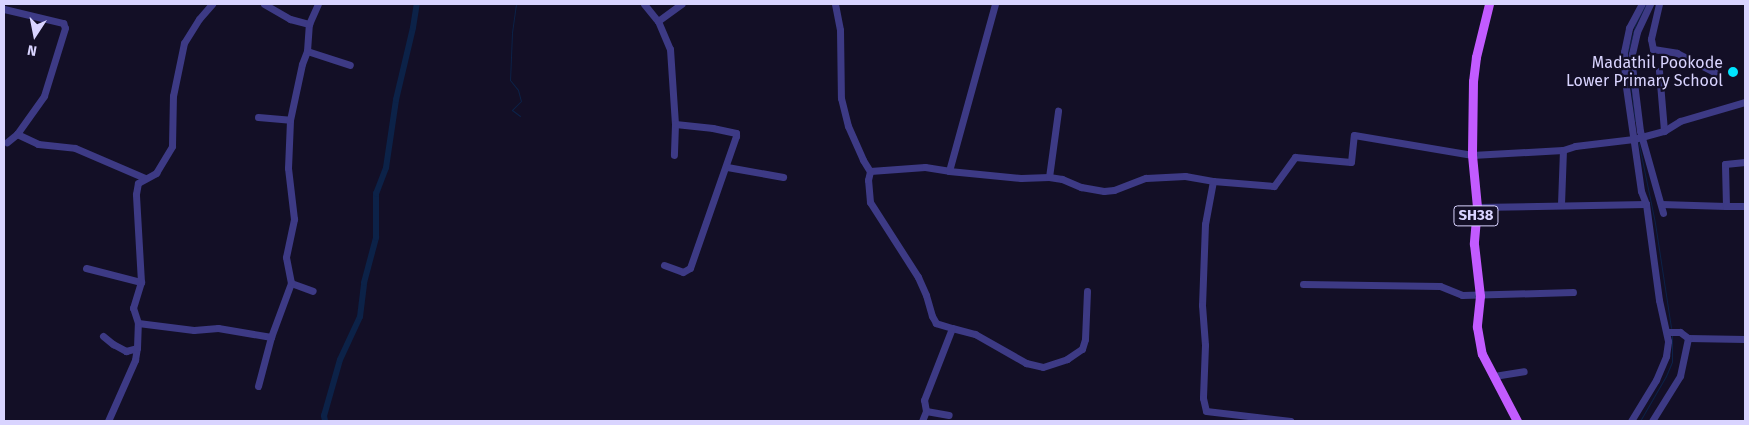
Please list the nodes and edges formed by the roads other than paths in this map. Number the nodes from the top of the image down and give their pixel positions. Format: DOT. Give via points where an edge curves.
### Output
graph roads {
  1 [pos="212,4"];
  2 [pos="264,4"];
  3 [pos="318,4"];
  4 [pos="644,4"];
  5 [pos="681,4"];
  6 [pos="835,4"];
  7 [pos="995,4"];
  8 [pos="1489,4"];
  9 [pos="1642,4"];
  10 [pos="1650,4"];
  11 [pos="1659,4"];
  12 [pos="4,9"];
  13 [pos="658,21"];
  14 [pos="309,24"];
  15 [pos="307,51"];
  16 [pos="350,65"];
  17 [pos="1659,72"];
  18 [pos="1714,72"];
  19 [pos="1745,102"];
  20 [pos="1058,111"];
  21 [pos="258,118"];
  22 [pos="290,120"];
  23 [pos="675,124"];
  24 [pos="1664,131"];
  25 [pos="17,134"];
  26 [pos="1642,136"];
  27 [pos="1634,140"];
  28 [pos="7,142"];
  29 [pos="1563,150"];
  30 [pos="674,155"];
  31 [pos="1472,155"];
  32 [pos="1745,162"];
  33 [pos="727,167"];
  34 [pos="870,171"];
  35 [pos="949,171"];
  36 [pos="1049,177"];
  37 [pos="144,178"];
  38 [pos="783,178"];
  39 [pos="1213,181"];
  40 [pos="1561,204"];
  41 [pos="1646,204"];
  42 [pos="1661,204"];
  43 [pos="1726,206"];
  44 [pos="1745,206"];
  45 [pos="1477,207"];
  46 [pos="1663,213"];
  47 [pos="664,265"];
  48 [pos="86,268"];
  49 [pos="141,282"];
  50 [pos="291,282"];
  51 [pos="1303,284"];
  52 [pos="313,291"];
  53 [pos="1087,291"];
  54 [pos="1573,292"];
  55 [pos="1480,296"];
  56 [pos="138,323"];
  57 [pos="952,328"];
  58 [pos="1668,331"];
  59 [pos="103,336"];
  60 [pos="271,337"];
  61 [pos="1688,338"];
  62 [pos="1745,339"];
  63 [pos="137,348"];
  64 [pos="1524,371"];
  65 [pos="1494,376"];
  66 [pos="258,386"];
  67 [pos="926,411"];
  68 [pos="949,414"];
  69 [pos="108,421"];
  70 [pos="922,421"];
  71 [pos="1290,421"];
  72 [pos="1517,421"];
  73 [pos="1631,421"];
  74 [pos="1652,421"];
  1 -- 37 [label="street" via="184,43 173,96 172,146 161,168"];
  2 -- 14 [label="street" via="290,19"];
  3 -- 14 [label="street"];
  4 -- 13 [label="street"];
  5 -- 13 [label="street"];
  6 -- 34 [label="street" via="840,30 840,98 848,126"];
  7 -- 35 [label="street"];
  8 -- 31 [label="main road, SH38" via="1473,81"];
  9 -- 27 [label="street" via="1629,28 1624,52"];
  10 -- 26 [label="street" via="1632,54"];
  11 -- 18 [label="street" via="1651,39 1653,49 1677,53"];
  12 -- 25 [label="street" via="63,23 66,28 44,96"];
  13 -- 23 [label="street" via="670,49"];
  14 -- 15 [label="street"];
  15 -- 16 [label="street"];
  15 -- 22 [label="street"];
  17 -- 24 [label="street"];
  19 -- 24 [label="street" via="1680,121"];
  20 -- 36 [label="street"];
  21 -- 22 [label="street"];
  22 -- 50 [label="street" via="288,168 294,219 286,257"];
  23 -- 30 [label="street"];
  23 -- 33 [label="street" via="736,132"];
  24 -- 26 [label="street"];
  25 -- 28 [label="street"];
  25 -- 37 [label="street" via="38,144 75,148"];
  26 -- 27 [label="street"];
  26 -- 42 [label="street"];
  27 -- 29 [label="street"];
  27 -- 41 [label="street" via="1641,191"];
  29 -- 31 [label="street"];
  29 -- 40 [label="street"];
  31 -- 39 [label="street" via="1354,135 1351,162 1296,157 1274,186"];
  31 -- 45 [label="main road, SH38"];
  32 -- 43 [label="street" via="1725,164"];
  33 -- 38 [label="street"];
  33 -- 47 [label="street" via="690,268 683,272"];
  34 -- 35 [label="street" via="925,166"];
  34 -- 57 [label="street" via="870,202 918,278 936,323"];
  35 -- 36 [label="street" via="1021,178"];
  36 -- 39 [label="street" via="1081,188 1104,191 1146,178 1185,176"];
  37 -- 49 [label="street" via="138,183 136,194"];
  39 -- 71 [label="street" via="1204,224 1202,305 1205,345 1203,398 1206,411"];
  40 -- 41 [label="street"];
  40 -- 45 [label="street"];
  41 -- 58 [label="street" via="1652,256"];
  42 -- 43 [label="street"];
  42 -- 46 [label="street"];
  43 -- 44 [label="street"];
  45 -- 55 [label="main road, SH38" via="1474,244"];
  48 -- 49 [label="street"];
  49 -- 56 [label="street" via="133,308"];
  50 -- 52 [label="street"];
  50 -- 60 [label="street"];
  51 -- 55 [label="street" via="1440,286 1462,295"];
  53 -- 57 [label="street" via="1082,349 1067,359 1043,367 1026,363 975,334"];
  54 -- 55 [label="street"];
  55 -- 65 [label="main road, SH38" via="1478,327 1482,354"];
  56 -- 60 [label="street" via="194,330 218,328"];
  56 -- 63 [label="street"];
  57 -- 67 [label="street" via="924,400"];
  58 -- 61 [label="street" via="1680,332"];
  58 -- 73 [label="street" via="1656,380"];
  59 -- 63 [label="street" via="126,351"];
  60 -- 66 [label="street"];
  61 -- 62 [label="street"];
  61 -- 74 [label="street" via="1680,376"];
  63 -- 69 [label="street" via="135,360"];
  64 -- 65 [label="street"];
  65 -- 72 [label="main road, SH38"];
  67 -- 68 [label="street"];
  67 -- 70 [label="street"];
}
